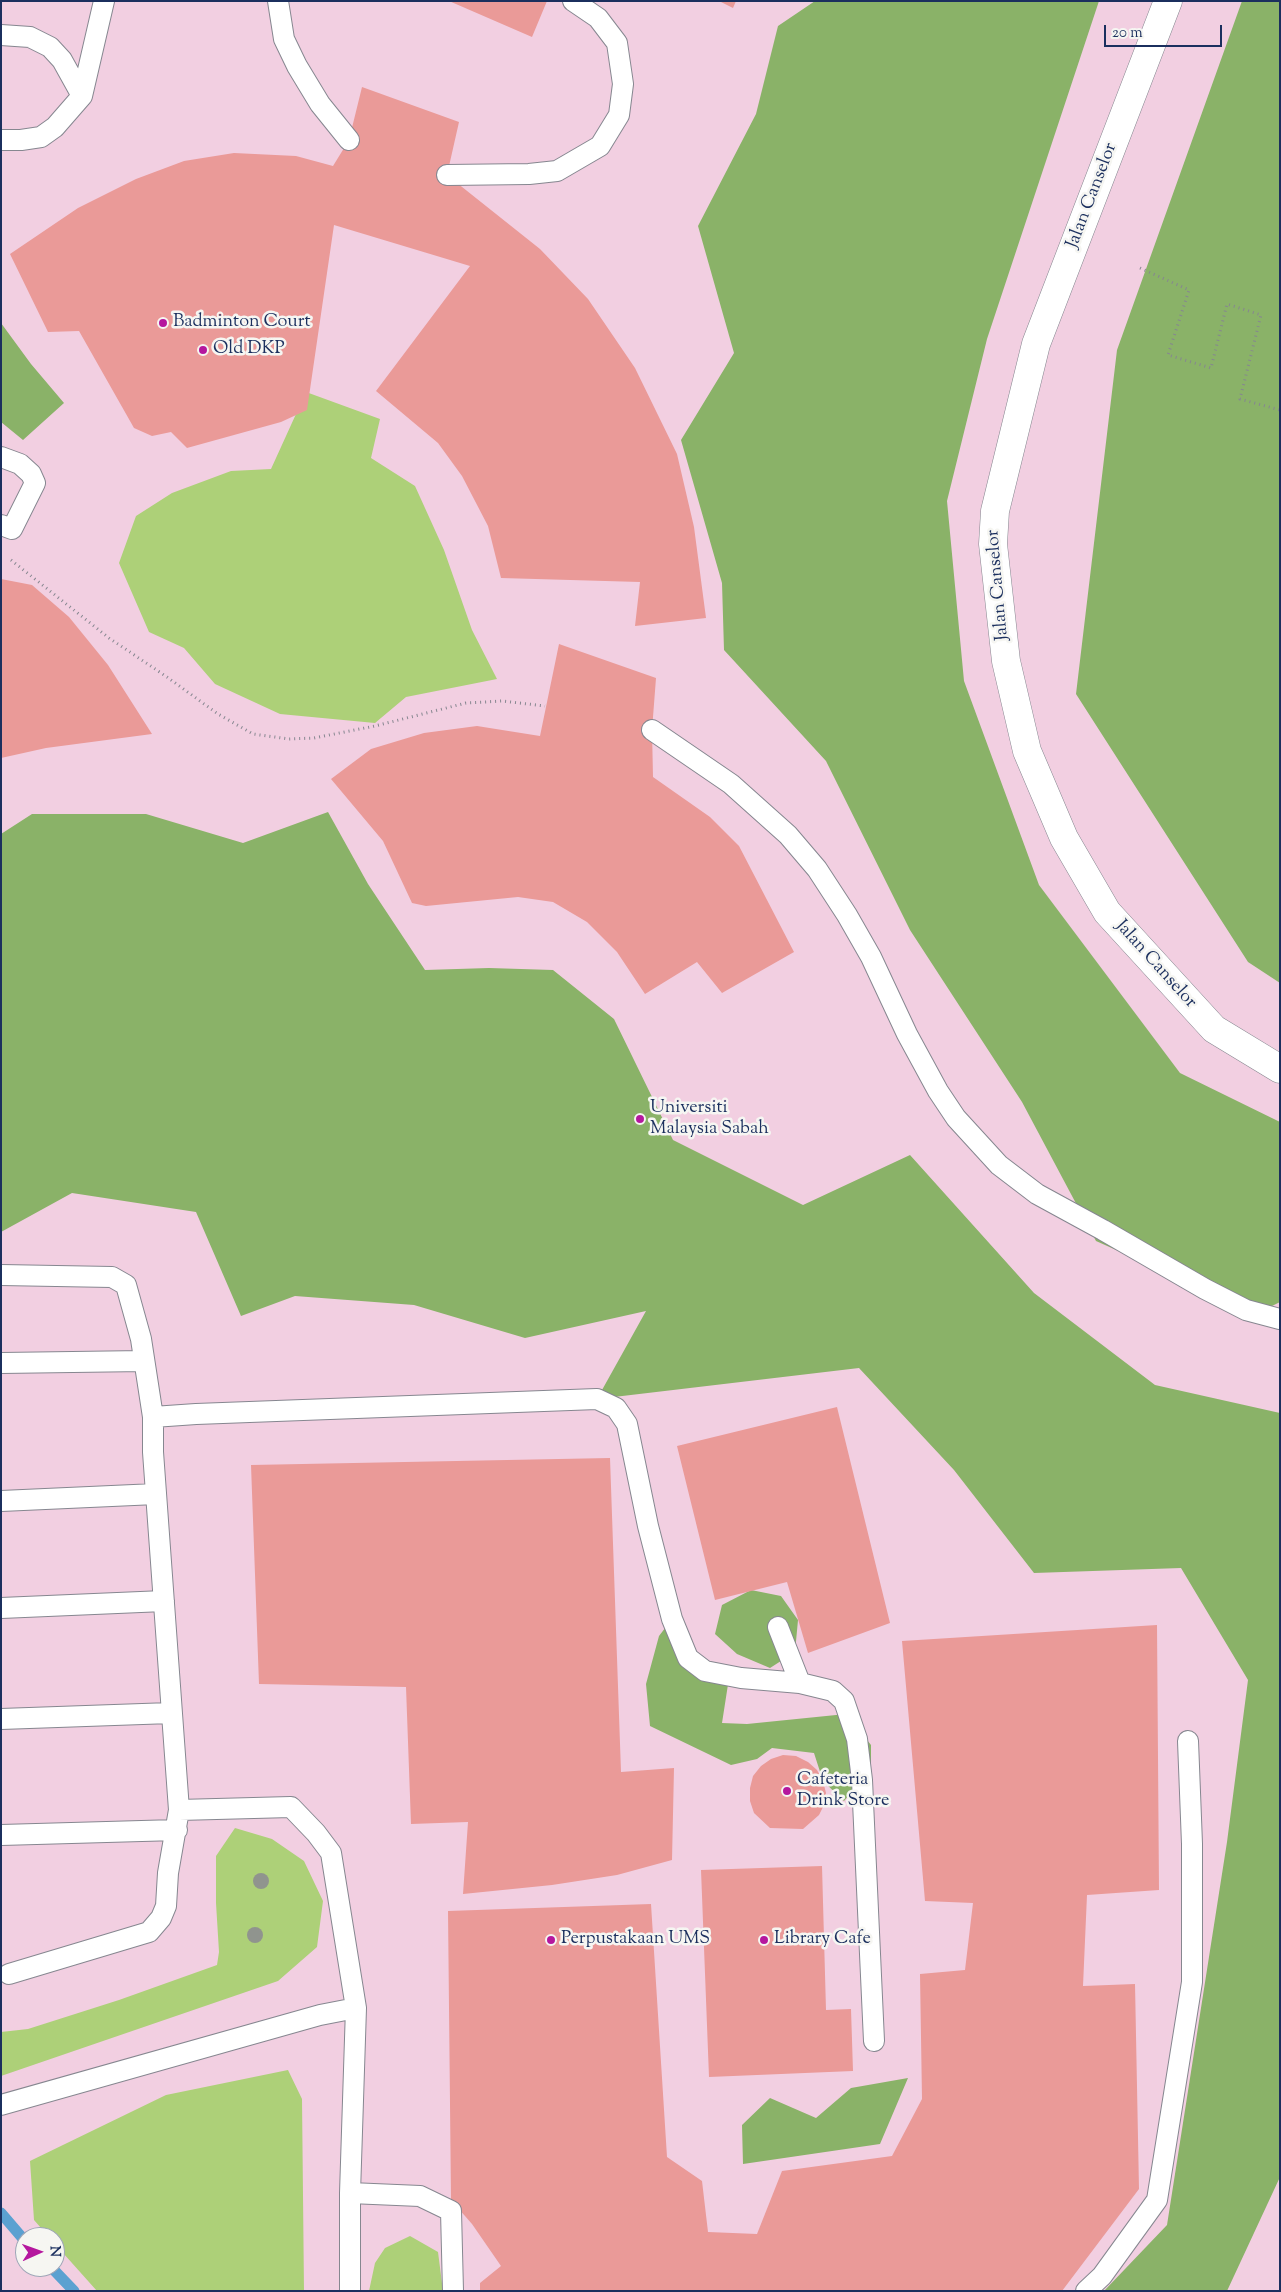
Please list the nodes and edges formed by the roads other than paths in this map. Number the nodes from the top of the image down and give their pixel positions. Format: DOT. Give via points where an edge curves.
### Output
graph roads {
  1 [pos="104,1"];
  2 [pos="278,1"];
  3 [pos="573,1"];
  4 [pos="1168,1"];
  5 [pos="1,35"];
  6 [pos="82,96"];
  7 [pos="1,140"];
  8 [pos="349,140"];
  9 [pos="447,175"];
  10 [pos="1,457"];
  11 [pos="6,527"];
  12 [pos="652,730"];
  13 [pos="1280,1069"];
  14 [pos="1,1275"];
  15 [pos="1280,1319"];
  16 [pos="144,1361"];
  17 [pos="1,1363"];
  18 [pos="154,1417"];
  19 [pos="156,1494"];
  20 [pos="1,1501"];
  21 [pos="164,1601"];
  22 [pos="1,1608"];
  23 [pos="778,1627"];
  24 [pos="800,1683"];
  25 [pos="171,1713"];
  26 [pos="1,1720"];
  27 [pos="1188,1741"];
  28 [pos="179,1810"];
  29 [pos="177,1830"];
  30 [pos="1,1835"];
  31 [pos="9,1974"];
  32 [pos="356,2008"];
  33 [pos="874,2041"];
  34 [pos="1,2105"];
  35 [pos="350,2193"];
  36 [pos="350,2291"];
  37 [pos="453,2291"];
  38 [pos="1086,2291"];
  1 -- 6 [label="lane"];
  2 -- 8 [label="lane" via="284,39 297,66 320,104"];
  3 -- 9 [label="lane" via="598,18 617,43 623,84 619,115 600,146 557,171"];
  4 -- 13 [label="street, Jalan Canselor" via="1036,344 995,511 993,544 1006,661 1027,751 1064,838 1107,912 1214,1029"];
  5 -- 6 [label="lane" via="30,37 50,47 62,60"];
  6 -- 7 [label="lane" via="55,127 41,137"];
  10 -- 11 [label="lane" via="20,464 35,483"];
  12 -- 15 [label="lane" via="731,784 788,835 817,869 871,957 938,1091 956,1118 999,1165 1037,1194 1205,1289 1246,1310"];
  14 -- 16 [label="lane" via="112,1277 126,1285"];
  16 -- 17 [label="lane"];
  16 -- 18 [label="lane"];
  18 -- 19 [label="lane"];
  18 -- 24 [label="lane" via="597,1399 616,1408 627,1424 672,1619 688,1658 705,1670 741,1678"];
  19 -- 20 [label="lane"];
  19 -- 21 [label="lane"];
  21 -- 22 [label="lane"];
  21 -- 25 [label="lane"];
  23 -- 24 [label="lane"];
  24 -- 33 [label="lane" via="833,1691 844,1701 858,1739"];
  25 -- 26 [label="lane"];
  25 -- 28 [label="lane"];
  27 -- 38 [label="lane" via="1192,1982 1157,2200 1102,2276"];
  28 -- 29 [label="lane"];
  28 -- 32 [label="lane" via="291,1807 316,1833 331,1853"];
  29 -- 30 [label="lane"];
  29 -- 31 [label="lane" via="168,1873 166,1906 149,1932"];
  32 -- 34 [label="lane"];
  32 -- 35 [label="lane"];
  35 -- 36 [label="lane"];
  35 -- 37 [label="lane" via="420,2196 451,2211"];
}
